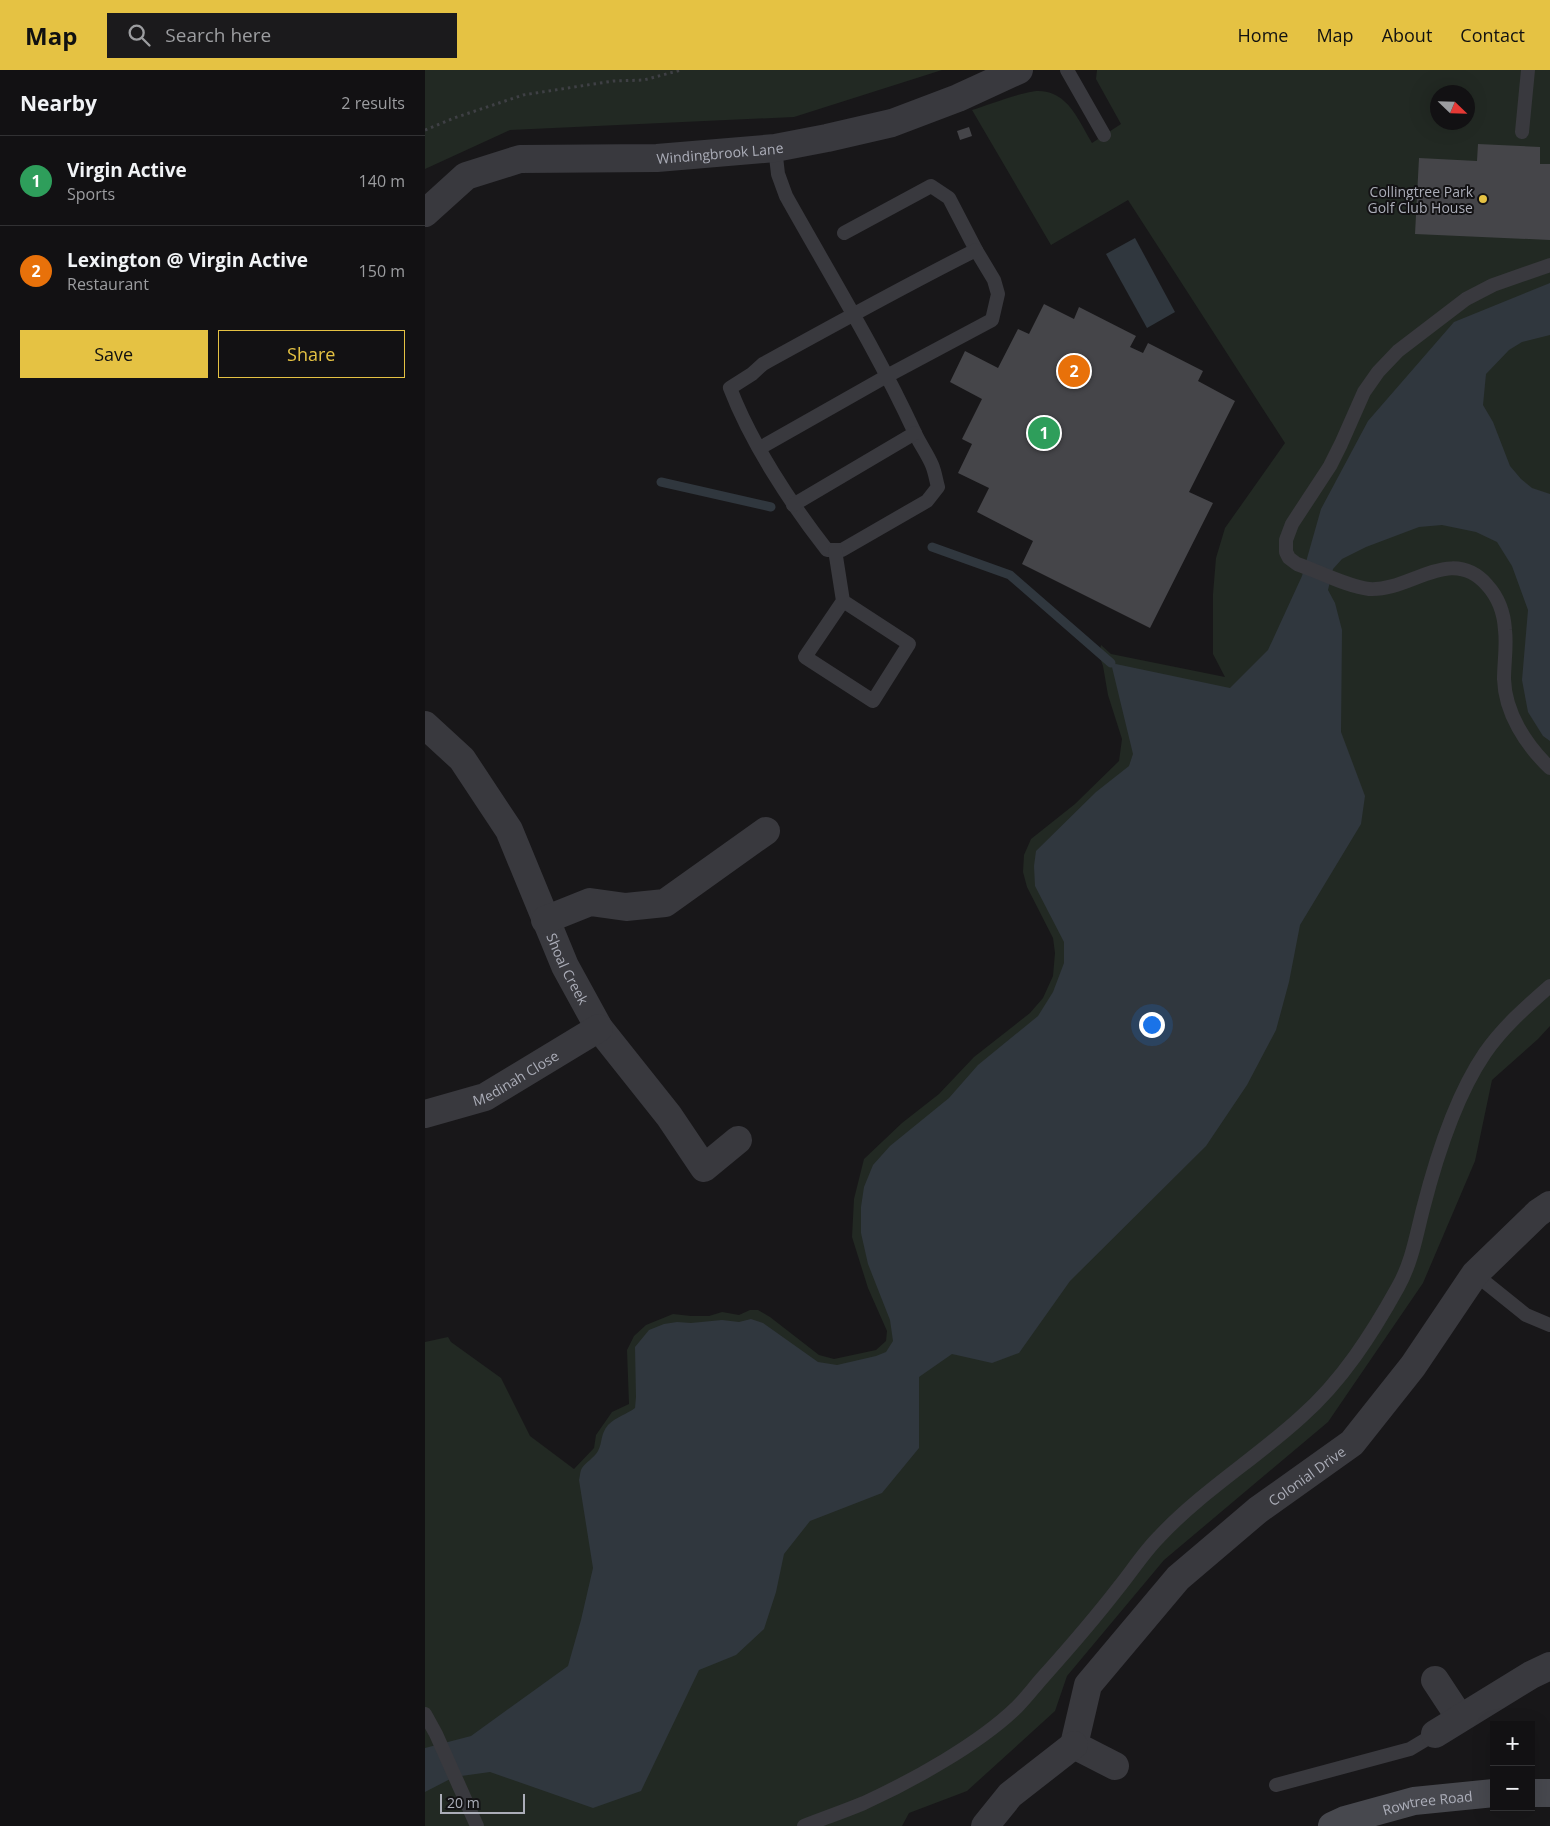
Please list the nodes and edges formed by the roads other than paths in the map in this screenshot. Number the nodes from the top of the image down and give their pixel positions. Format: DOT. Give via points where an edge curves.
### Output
graph roads {
  1 [pos="1019,70"];
  2 [pos="1067,70"];
  3 [pos="1528,70"];
  4 [pos="1522,132"];
  5 [pos="1105,135"];
  6 [pos="775,148"];
  7 [pos="425,213"];
  8 [pos="844,233"];
  9 [pos="976,250"];
  10 [pos="1550,265"];
  11 [pos="853,315"];
  12 [pos="887,376"];
  13 [pos="915,433"];
  14 [pos="760,448"];
  15 [pos="793,505"];
  16 [pos="835,550"];
  17 [pos="843,601"];
  18 [pos="425,725"];
  19 [pos="1550,768"];
  20 [pos="766,831"];
  21 [pos="545,920"];
  22 [pos="1550,986"];
  23 [pos="599,1028"];
  24 [pos="425,1114"];
  25 [pos="738,1140"];
  26 [pos="1550,1205"];
  27 [pos="1475,1274"];
  28 [pos="1550,1325"];
  29 [pos="1550,1666"];
  30 [pos="1435,1680"];
  31 [pos="425,1714"];
  32 [pos="1460,1718"];
  33 [pos="1435,1734"];
  34 [pos="1075,1745"];
  35 [pos="1115,1766"];
  36 [pos="1276,1785"];
  37 [pos="1490,1793"];
  38 [pos="1535,1793"];
  39 [pos="1550,1793"];
  40 [pos="477,1826"];
  41 [pos="804,1826"];
  42 [pos="985,1826"];
  43 [pos="1332,1826"];
  1 -- 6 [label="street, Windingbrook Lane" via="892,123"];
  2 -- 5 [label="lane"];
  3 -- 4 [label="lane"];
  6 -- 7 [label="street, Windingbrook Lane" via="657,158 520,159 466,176"];
  6 -- 11 [label="lane" via="786,196"];
  8 -- 9 [label="lane" via="931,186 949,198"];
  9 -- 11 [label="lane"];
  9 -- 12 [label="lane" via="994,280 998,294 993,320"];
  10 -- 19 [label="lane" via="1493,285 1466,300 1398,351 1364,392 1330,466 1292,524 1286,540 1286,552 1297,564 1371,589 1449,568 1467,571 1485,583 1499,604 1505,626 1507,699 1524,738"];
  11 -- 12 [label="lane"];
  11 -- 14 [label="lane" via="763,364 730,388"];
  12 -- 13 [label="lane"];
  12 -- 14 [label="lane"];
  13 -- 15 [label="lane"];
  13 -- 16 [label="lane" via="933,466 938,487 927,501 843,550"];
  14 -- 15 [label="lane"];
  15 -- 16 [label="lane" via="827,550"];
  16 -- 17 [label="lane"];
  17 -- 17 [label="lane" via="909,644 873,701 805,657"];
  18 -- 21 [label="street, Shoal Creek" via="462,759 509,830"];
  20 -- 21 [label="street" via="665,903 626,908 590,902"];
  21 -- 23 [label="street, Shoal Creek" via="565,966"];
  22 -- 41 [label="lane" via="1518,1014 1486,1052 1474,1072 1448,1131 1401,1283 1365,1341 1327,1392 1302,1417 1192,1506 1158,1538 1073,1644 1017,1706 994,1726 941,1762 864,1803"];
  23 -- 24 [label="street, Medinah Close" via="485,1097"];
  23 -- 25 [label="street, Shoal Creek" via="669,1116 703,1168"];
  26 -- 27 [label="street, Colonial Drive"];
  27 -- 28 [label="lane" via="1526,1315"];
  27 -- 34 [label="street, Colonial Drive" via="1413,1366 1352,1443 1258,1510 1177,1578 1088,1686"];
  29 -- 32 [label="street"];
  30 -- 32 [label="street"];
  31 -- 40 [label="lane"];
  32 -- 33 [label="street"];
  33 -- 36 [label="lane" via="1410,1748"];
  34 -- 35 [label="street"];
  34 -- 42 [label="street" via="1010,1795"];
  37 -- 43 [label="street, Rowtree Road" via="1414,1801"];
  38 -- 39 [label="street"];
}
